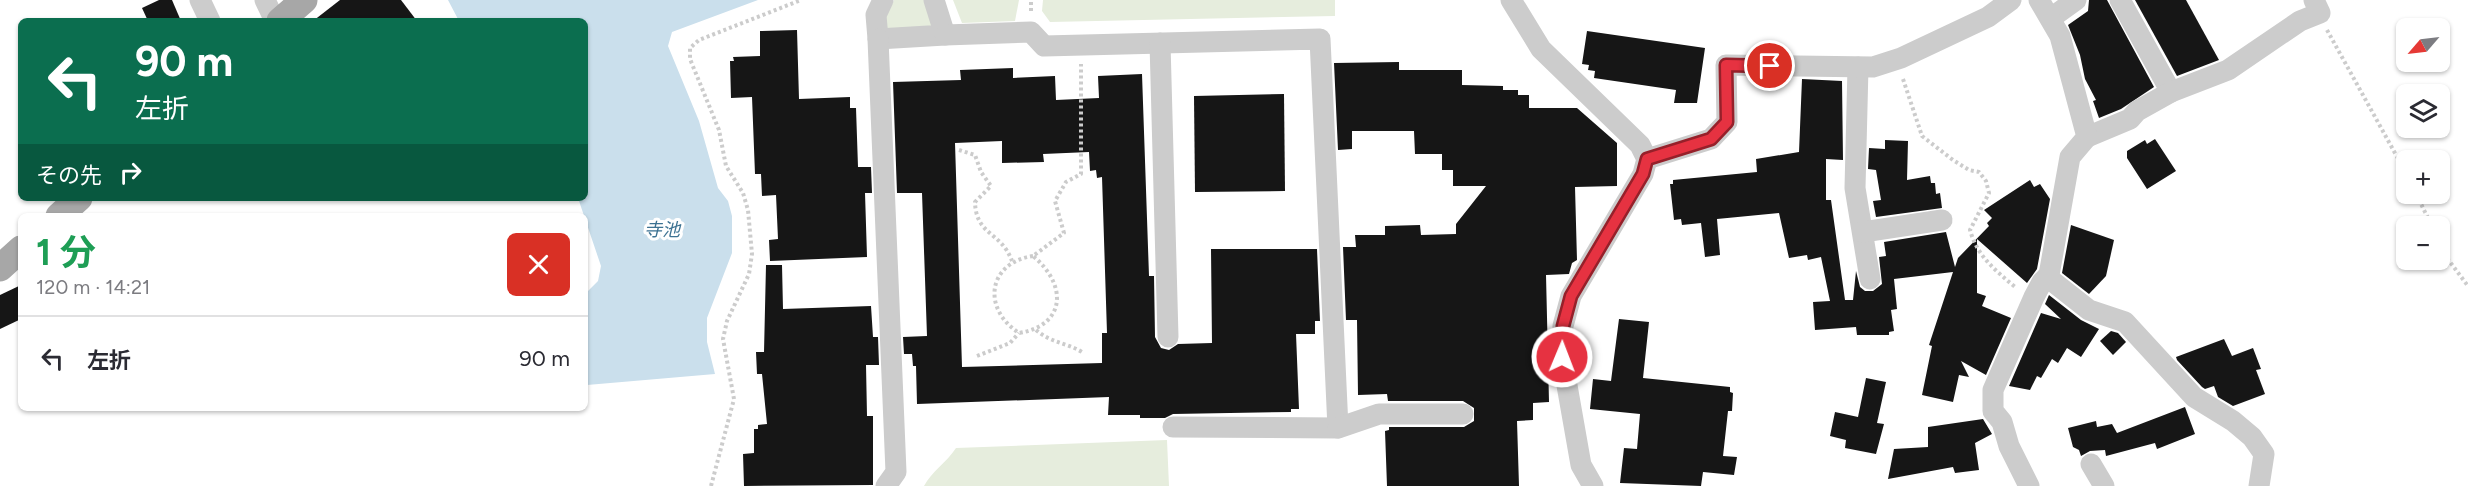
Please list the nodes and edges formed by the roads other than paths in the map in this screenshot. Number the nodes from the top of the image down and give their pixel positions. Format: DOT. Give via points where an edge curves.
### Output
graph roads {
  1 [pos="200,0"];
  2 [pos="265,0"];
  3 [pos="304,0"];
  4 [pos="883,0"];
  5 [pos="934,0"];
  6 [pos="1511,0"];
  7 [pos="2011,0"];
  8 [pos="2039,0"];
  9 [pos="2076,0"];
  10 [pos="2120,0"];
  11 [pos="2317,6"];
  12 [pos="209,18"];
  13 [pos="274,18"];
  14 [pos="283,18"];
  15 [pos="2051,18"];
  16 [pos="945,35"];
  17 [pos="878,39"];
  18 [pos="1160,43"];
  19 [pos="1858,67"];
  20 [pos="2171,92"];
  21 [pos="2087,137"];
  22 [pos="1647,159"];
  23 [pos="76,201"];
  24 [pos="62,213"];
  25 [pos="1942,220"];
  26 [pos="1863,232"];
  27 [pos="18,252"];
  28 [pos="0,268"];
  29 [pos="2047,277"];
  30 [pos="1870,279"];
  31 [pos="1168,337"];
  32 [pos="1463,414"];
  33 [pos="1173,428"];
  34 [pos="1338,428"];
  35 [pos="2091,464"];
  36 [pos="886,486"];
  37 [pos="1593,486"];
  38 [pos="2029,486"];
  39 [pos="2104,486"];
  40 [pos="2259,486"];
  1 -- 12 [label="street"];
  2 -- 13 [label="street"];
  3 -- 14 [label="main road"];
  4 -- 17 [label="street" via="876,15"];
  5 -- 16 [label="street"];
  6 -- 22 [label="street" via="1541,49 1640,145"];
  7 -- 19 [label="street" via="1988,17 1896,60"];
  8 -- 15 [label="street"];
  9 -- 15 [label="street"];
  10 -- 20 [label="street"];
  11 -- 20 [label="street" via="2228,70"];
  15 -- 21 [label="street" via="2060,36"];
  16 -- 17 [label="street"];
  16 -- 18 [label="street" via="1030,32 1044,46"];
  17 -- 36 [label="street" via="896,472"];
  18 -- 31 [label="street"];
  18 -- 34 [label="street" via="1320,39"];
  19 -- 22 [label="street" via="1726,65 1727,122 1711,139"];
  19 -- 26 [label="street" via="1855,188"];
  20 -- 21 [label="street" via="2130,119"];
  21 -- 29 [label="street" via="2070,157"];
  22 -- 37 [label="street" via="1643,174 1571,296 1563,326 1562,357 1581,465"];
  23 -- 24 [label="main road"];
  25 -- 26 [label="street"];
  26 -- 30 [label="street"];
  27 -- 28 [label="main road"];
  29 -- 38 [label="street" via="2034,297 1993,390 1994,411"];
  29 -- 40 [label="street" via="2089,309 2126,322 2194,397 2252,437 2264,454"];
  32 -- 34 [label="street" via="1379,414"];
  33 -- 34 [label="street"];
  35 -- 39 [label="street"];
}
